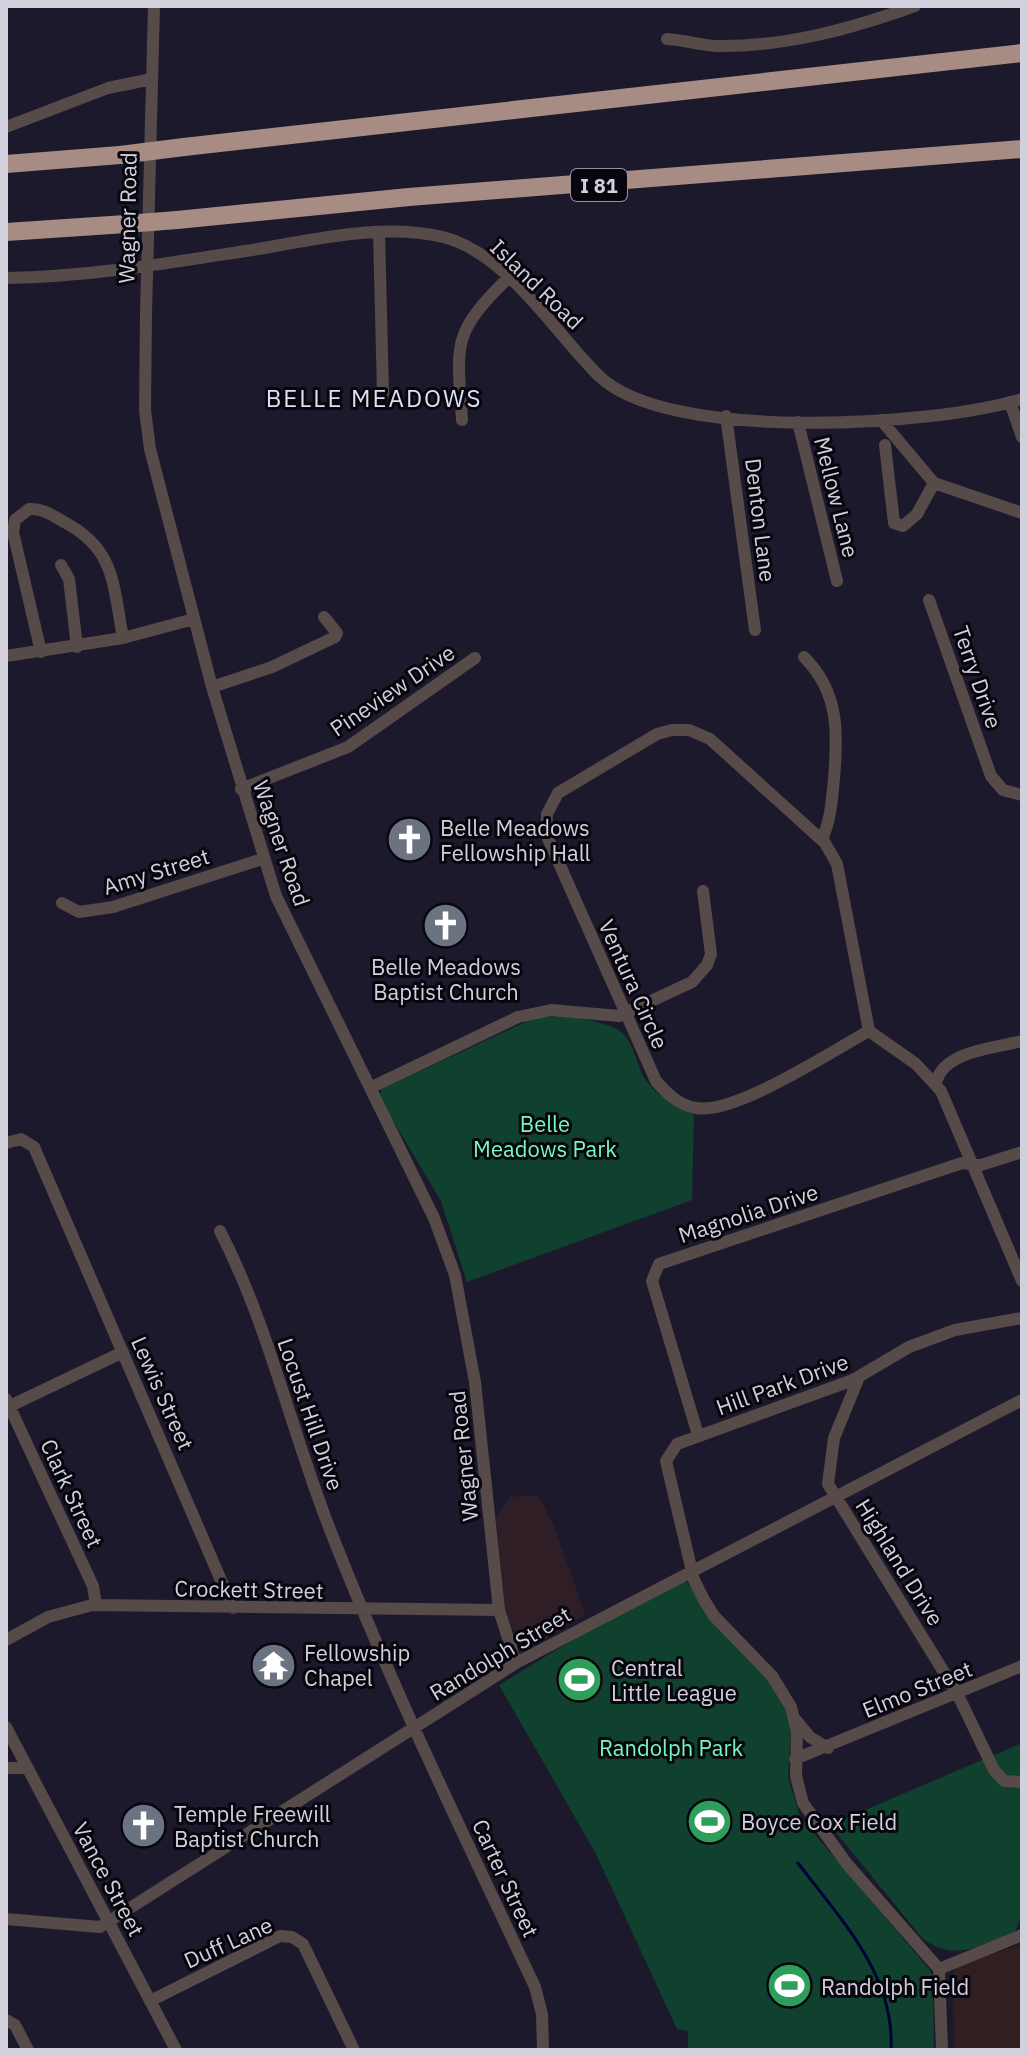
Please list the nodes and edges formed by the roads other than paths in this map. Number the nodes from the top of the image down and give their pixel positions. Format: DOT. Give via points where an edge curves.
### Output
graph roads {
  1 [pos="154,6"];
  2 [pos="915,6"];
  3 [pos="667,39"];
  4 [pos="1022,53"];
  5 [pos="152,79"];
  6 [pos="6,127"];
  7 [pos="1022,149"];
  8 [pos="6,164"];
  9 [pos="6,232"];
  10 [pos="379,232"];
  11 [pos="146,266"];
  12 [pos="6,278"];
  13 [pos="508,278"];
  14 [pos="383,394"];
  15 [pos="1016,401"];
  16 [pos="726,416"];
  17 [pos="462,420"];
  18 [pos="881,420"];
  19 [pos="798,422"];
  20 [pos="1022,437"];
  21 [pos="885,445"];
  22 [pos="934,483"];
  23 [pos="1022,513"];
  24 [pos="61,565"];
  25 [pos="837,581"];
  26 [pos="929,600"];
  27 [pos="324,617"];
  28 [pos="194,619"];
  29 [pos="755,630"];
  30 [pos="123,638"];
  31 [pos="77,647"];
  32 [pos="41,652"];
  33 [pos="6,656"];
  34 [pos="804,657"];
  35 [pos="475,658"];
  36 [pos="212,687"];
  37 [pos="241,789"];
  38 [pos="1022,795"];
  39 [pos="822,839"];
  40 [pos="262,859"];
  41 [pos="703,891"];
  42 [pos="62,903"];
  43 [pos="625,1013"];
  44 [pos="869,1031"];
  45 [pos="1022,1041"];
  46 [pos="936,1084"];
  47 [pos="370,1088"];
  48 [pos="6,1143"];
  49 [pos="1022,1152"];
  50 [pos="973,1165"];
  51 [pos="220,1231"];
  52 [pos="1022,1281"];
  53 [pos="1022,1318"];
  54 [pos="123,1352"];
  55 [pos="859,1377"];
  56 [pos="1022,1400"];
  57 [pos="8,1403"];
  58 [pos="698,1435"];
  59 [pos="834,1496"];
  60 [pos="692,1568"];
  61 [pos="96,1605"];
  62 [pos="233,1608"];
  63 [pos="362,1610"];
  64 [pos="499,1610"];
  65 [pos="6,1640"];
  66 [pos="516,1663"];
  67 [pos="1022,1666"];
  68 [pos="958,1695"];
  69 [pos="795,1719"];
  70 [pos="6,1727"];
  71 [pos="413,1729"];
  72 [pos="828,1748"];
  73 [pos="795,1759"];
  74 [pos="6,1768"];
  75 [pos="28,1768"];
  76 [pos="1022,1782"];
  77 [pos="6,1919"];
  78 [pos="109,1920"];
  79 [pos="1022,1935"];
  80 [pos="939,1969"];
  81 [pos="150,2001"];
  82 [pos="6,2020"];
  83 [pos="28,2050"];
  84 [pos="176,2050"];
  85 [pos="354,2050"];
  86 [pos="543,2050"];
  87 [pos="942,2050"];
  1 -- 5 [label="street, Wagner Road"];
  2 -- 3 [label="street" via="840,31 776,43 714,46"];
  4 -- 8 [label="highway, bridge"];
  5 -- 6 [label="street" via="108,88"];
  5 -- 11 [label="street, Wagner Road"];
  7 -- 9 [label="highway, I 81, bridge"];
  10 -- 11 [label="street, Island Road"];
  10 -- 13 [label="street, Island Road" via="456,241"];
  10 -- 14 [label="street"];
  11 -- 12 [label="street, Island Road"];
  11 -- 28 [label="street, Wagner Road" via="146,425"];
  13 -- 16 [label="street, Island Road" via="599,376 622,393 657,408"];
  13 -- 17 [label="street" via="474,311 462,336"];
  15 -- 18 [label="street, Island Road"];
  15 -- 20 [label="street"];
  16 -- 19 [label="street, Island Road"];
  16 -- 29 [label="street, Denton Lane"];
  18 -- 19 [label="street, Island Road"];
  18 -- 22 [label="street"];
  19 -- 25 [label="street, Mellow Lane"];
  21 -- 22 [label="street" via="892,519 903,526 917,514"];
  22 -- 23 [label="street"];
  24 -- 31 [label="street" via="69,579"];
  26 -- 38 [label="street, Terry Drive" via="991,776 1003,790"];
  27 -- 36 [label="street" via="335,637 272,667"];
  28 -- 30 [label="street"];
  28 -- 36 [label="street, Wagner Road"];
  30 -- 31 [label="street"];
  30 -- 32 [label="street" via="108,561 100,548 81,531 44,511 29,509 15,520 13,532"];
  31 -- 32 [label="street"];
  32 -- 33 [label="street"];
  34 -- 39 [label="street" via="828,688 837,724 830,817"];
  35 -- 37 [label="street, Pineview Drive" via="348,747"];
  36 -- 37 [label="street, Wagner Road"];
  37 -- 40 [label="street, Wagner Road"];
  39 -- 43 [label="street, Ventura Circle" via="710,739 689,730 657,734 558,793 547,814 548,840"];
  39 -- 44 [label="street, Ventura Circle" via="837,864"];
  40 -- 42 [label="street, Amy Street" via="113,907 84,912"];
  40 -- 47 [label="street, Wagner Road"];
  41 -- 43 [label="street" via="712,944 707,965 692,982"];
  43 -- 44 [label="street, Ventura Circle" via="663,1090 702,1109 741,1100"];
  43 -- 47 [label="street" via="529,1013"];
  44 -- 46 [label="street"];
  45 -- 46 [label="street" via="950,1061"];
  46 -- 50 [label="street"];
  47 -- 64 [label="street, Wagner Road" via="434,1218 455,1275 475,1382"];
  48 -- 54 [label="street, Lewis Street" via="21,1139 34,1147"];
  49 -- 50 [label="street, Magnolia Drive"];
  50 -- 52 [label="street"];
  50 -- 58 [label="street, Magnolia Drive" via="962,1163 659,1264 652,1281"];
  51 -- 63 [label="street, Locust Hill Drive" via="239,1267"];
  53 -- 55 [label="street, Hill Park Drive" via="955,1330 909,1347"];
  54 -- 57 [label="street"];
  54 -- 62 [label="street, Lewis Street"];
  55 -- 58 [label="street, Hill Park Drive"];
  55 -- 59 [label="street, Highland Drive" via="830,1455 827,1477"];
  56 -- 59 [label="street, Randolph Street"];
  57 -- 61 [label="street, Clark Street" via="93,1586"];
  58 -- 60 [label="street, Hill Park Drive" via="672,1448 666,1461"];
  59 -- 60 [label="street, Randolph Street"];
  59 -- 68 [label="street, Highland Drive"];
  60 -- 66 [label="street, Randolph Street"];
  60 -- 69 [label="street, Hill Park Drive" via="714,1616 772,1676"];
  61 -- 62 [label="street, Crockett Street"];
  61 -- 65 [label="street, Crockett Street" via="67,1610"];
  62 -- 63 [label="street, Crockett Street"];
  63 -- 64 [label="street, Crockett Street"];
  63 -- 71 [label="street, Locust Hill Drive"];
  64 -- 66 [label="street, Wagner Road"];
  66 -- 71 [label="street, Randolph Street"];
  67 -- 68 [label="street, Elmo Street"];
  68 -- 72 [label="street, Elmo Street"];
  68 -- 76 [label="street, Highland Drive" via="990,1762 1004,1781"];
  69 -- 72 [label="street"];
  69 -- 73 [label="street"];
  70 -- 75 [label="street, Vance Street"];
  71 -- 78 [label="street, Randolph Street"];
  71 -- 86 [label="street, Carter Street" via="535,1987"];
  72 -- 73 [label="street, Elmo Street"];
  73 -- 80 [label="street" via="798,1790 811,1818"];
  74 -- 75 [label="street"];
  75 -- 78 [label="street, Vance Street"];
  77 -- 78 [label="street, Randolph Street" via="95,1928"];
  78 -- 81 [label="street, Vance Street"];
  79 -- 80 [label="street"];
  80 -- 87 [label="street"];
  81 -- 84 [label="street, Vance Street"];
  81 -- 85 [label="street, Duff Lane" via="280,1936 292,1937 303,1944"];
  82 -- 83 [label="street" via="15,2025"];
}
